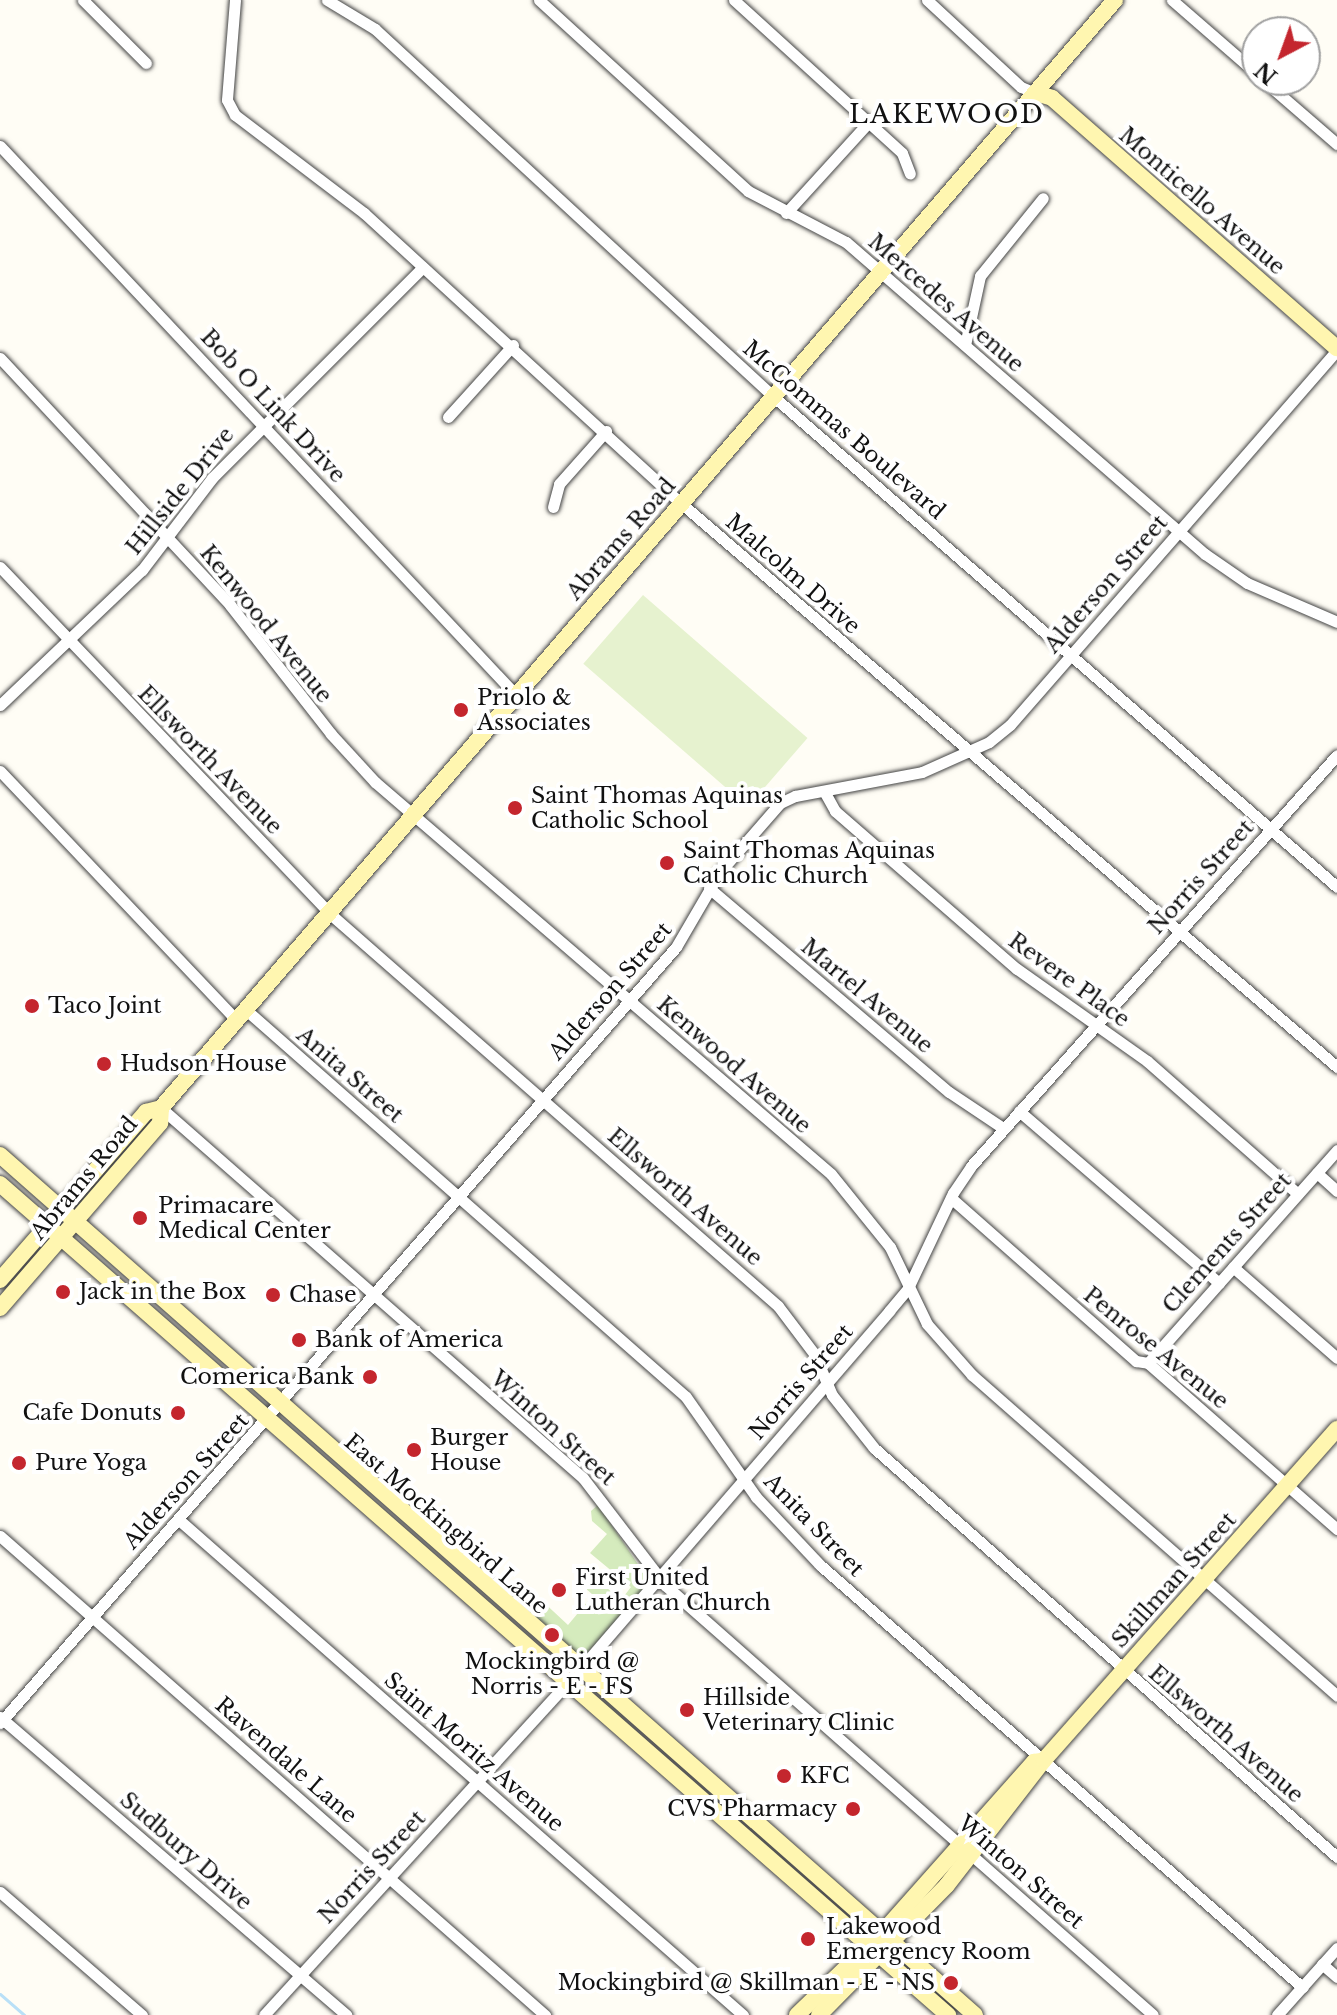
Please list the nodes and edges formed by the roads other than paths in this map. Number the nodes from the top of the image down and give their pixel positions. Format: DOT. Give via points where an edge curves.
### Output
graph roads {
  1 [pos="83,0"];
  2 [pos="235,0"];
  3 [pos="327,0"];
  4 [pos="539,0"];
  5 [pos="734,0"];
  6 [pos="927,0"];
  7 [pos="1115,0"];
  8 [pos="1172,0"];
  9 [pos="1241,60"];
  10 [pos="146,63"];
  11 [pos="1036,93"];
  12 [pos="1282,96"];
  13 [pos="868,123"];
  14 [pos="1337,144"];
  15 [pos="0,146"];
  16 [pos="910,174"];
  17 [pos="1043,198"];
  18 [pos="786,213"];
  19 [pos="423,267"];
  20 [pos="881,272"];
  21 [pos="513,345"];
  22 [pos="965,345"];
  23 [pos="1337,349"];
  24 [pos="0,358"];
  25 [pos="774,397"];
  26 [pos="448,417"];
  27 [pos="263,424"];
  28 [pos="606,431"];
  29 [pos="682,504"];
  30 [pos="553,507"];
  31 [pos="1178,533"];
  32 [pos="168,538"];
  33 [pos="0,567"];
  34 [pos="1337,622"];
  35 [pos="69,641"];
  36 [pos="1071,656"];
  37 [pos="515,694"];
  38 [pos="0,705"];
  39 [pos="968,754"];
  40 [pos="1337,755"];
  41 [pos="0,771"];
  42 [pos="824,791"];
  43 [pos="412,814"];
  44 [pos="1271,828"];
  45 [pos="1337,887"];
  46 [pos="709,888"];
  47 [pos="328,912"];
  48 [pos="1179,931"];
  49 [pos="628,1000"];
  50 [pos="240,1014"];
  51 [pos="1096,1025"];
  52 [pos="1337,1067"];
  53 [pos="543,1099"];
  54 [pos="161,1108"];
  55 [pos="1019,1111"];
  56 [pos="1003,1128"];
  57 [pos="1337,1150"];
  58 [pos="0,1155"];
  59 [pos="1317,1173"];
  60 [pos="0,1184"];
  61 [pos="1337,1191"];
  62 [pos="1298,1194"];
  63 [pos="459,1196"];
  64 [pos="951,1198"];
  65 [pos="61,1210"];
  66 [pos="75,1222"];
  67 [pos="47,1226"];
  68 [pos="61,1239"];
  69 [pos="926,1255"];
  70 [pos="897,1259"];
  71 [pos="1233,1267"];
  72 [pos="0,1280"];
  73 [pos="1219,1283"];
  74 [pos="908,1288"];
  75 [pos="373,1296"];
  76 [pos="0,1308"];
  77 [pos="179,1342"];
  78 [pos="1337,1358"];
  79 [pos="1148,1363"];
  80 [pos="241,1373"];
  81 [pos="828,1383"];
  82 [pos="274,1411"];
  83 [pos="1337,1429"];
  84 [pos="743,1480"];
  85 [pos="1287,1485"];
  86 [pos="178,1519"];
  87 [pos="1337,1529"];
  88 [pos="0,1536"];
  89 [pos="659,1578"];
  90 [pos="1204,1579"];
  91 [pos="92,1617"];
  92 [pos="1123,1670"];
  93 [pos="574,1675"];
  94 [pos="1337,1696"];
  95 [pos="1,1720"];
  96 [pos="1044,1760"];
  97 [pos="478,1782"];
  98 [pos="765,1842"];
  99 [pos="966,1850"];
  100 [pos="1337,1857"];
  101 [pos="389,1877"];
  102 [pos="0,1892"];
  103 [pos="888,1939"];
  104 [pos="1337,1948"];
  105 [pos="875,1952"];
  106 [pos="1322,1964"];
  107 [pos="301,1975"];
  108 [pos="1337,1977"];
  109 [pos="1302,1987"];
  110 [pos="142,2015"];
  111 [pos="264,2015"];
  112 [pos="346,2015"];
  113 [pos="545,2015"];
  114 [pos="743,2015"];
  115 [pos="797,2015"];
  116 [pos="819,2015"];
  117 [pos="948,2015"];
  118 [pos="975,2015"];
  119 [pos="1153,2015"];
  120 [pos="1277,2015"];
  1 -- 10 [label="street"];
  2 -- 19 [label="street, Malcolm Drive" via="228,106"];
  3 -- 25 [label="street, McCommas Boulevard" via="375,29"];
  4 -- 18 [label="street, Mercedes Avenue" via="748,191"];
  5 -- 13 [label="street"];
  6 -- 11 [label="street" via="1021,87"];
  7 -- 11 [label="main road, Abrams Road"];
  8 -- 9 [label="street"];
  11 -- 20 [label="main road, Abrams Road"];
  11 -- 23 [label="main road, Monticello Avenue" via="1052,98"];
  12 -- 14 [label="street"];
  13 -- 16 [label="street" via="902,153"];
  13 -- 18 [label="street"];
  15 -- 27 [label="street, Bob O Link Drive"];
  17 -- 22 [label="street" via="980,276"];
  18 -- 20 [label="street, Mercedes Avenue" via="826,228"];
  19 -- 21 [label="street, Malcolm Drive"];
  19 -- 27 [label="street, Hillside Drive"];
  20 -- 22 [label="street, Mercedes Avenue"];
  20 -- 25 [label="main road, Abrams Road"];
  21 -- 26 [label="street"];
  21 -- 28 [label="street, Malcolm Drive"];
  22 -- 31 [label="street, Mercedes Avenue"];
  23 -- 31 [label="street, Alderson Street"];
  24 -- 32 [label="street, Kenwood Avenue"];
  25 -- 29 [label="main road, Abrams Road"];
  25 -- 36 [label="street, McCommas Boulevard"];
  27 -- 32 [label="street, Hillside Drive" via="212,478"];
  27 -- 37 [label="street, Bob O Link Drive"];
  28 -- 29 [label="street, Malcolm Drive"];
  28 -- 30 [label="street" via="559,484"];
  29 -- 37 [label="main road, Abrams Road"];
  29 -- 39 [label="street, Malcolm Drive"];
  31 -- 34 [label="street, Mercedes Avenue" via="1247,583"];
  31 -- 36 [label="street, Alderson Street"];
  32 -- 35 [label="street, Hillside Drive"];
  32 -- 43 [label="street, Kenwood Avenue" via="257,637 331,734"];
  33 -- 35 [label="street, Ellsworth Avenue"];
  35 -- 38 [label="street, Hillside Drive"];
  35 -- 47 [label="street, Ellsworth Avenue"];
  36 -- 39 [label="street, Alderson Street" via="1010,725"];
  36 -- 44 [label="street, McCommas Boulevard"];
  37 -- 43 [label="main road, Abrams Road"];
  39 -- 42 [label="street, Alderson Street" via="922,772"];
  39 -- 48 [label="street, Malcolm Drive"];
  40 -- 44 [label="street, Norris Street"];
  41 -- 50 [label="street, Anita Street"];
  42 -- 46 [label="street, Alderson Street" via="780,803"];
  42 -- 51 [label="street, Revere Place" via="835,811 1017,969"];
  43 -- 47 [label="main road, Abrams Road"];
  43 -- 49 [label="street, Kenwood Avenue"];
  44 -- 45 [label="street, McCommas Boulevard"];
  44 -- 48 [label="street, Norris Street"];
  46 -- 49 [label="street, Alderson Street" via="689,929"];
  46 -- 56 [label="street, Martel Avenue" via="949,1092"];
  47 -- 50 [label="main road, Abrams Road"];
  47 -- 53 [label="street, Ellsworth Avenue"];
  48 -- 51 [label="street, Norris Street"];
  48 -- 52 [label="street, Malcolm Drive"];
  49 -- 53 [label="street, Alderson Street"];
  49 -- 70 [label="street, Kenwood Avenue" via="831,1174 876,1225"];
  50 -- 54 [label="main road, Abrams Road"];
  50 -- 63 [label="street, Anita Street"];
  51 -- 55 [label="street, Norris Street"];
  51 -- 62 [label="street, Revere Place" via="1147,1061"];
  53 -- 63 [label="street, Alderson Street"];
  53 -- 81 [label="street, Ellsworth Avenue" via="759,1287 815,1355"];
  54 -- 65 [label="main road, Abrams Road" via="146,1112"];
  54 -- 66 [label="main road, Abrams Road" via="160,1123"];
  54 -- 75 [label="street, Winton Street"];
  55 -- 56 [label="street, Norris Street"];
  55 -- 73 [label="street"];
  56 -- 64 [label="street, Norris Street"];
  57 -- 59 [label="street, Clements Street"];
  58 -- 65 [label="main road, East Mockingbird Lane"];
  59 -- 61 [label="street"];
  59 -- 62 [label="street, Clements Street"];
  60 -- 67 [label="main road, East Mockingbird Lane"];
  62 -- 71 [label="street, Clements Street"];
  63 -- 75 [label="street, Alderson Street"];
  63 -- 84 [label="street, Anita Street" via="686,1397"];
  64 -- 69 [label="street, Norris Street"];
  64 -- 79 [label="street, Penrose Avenue" via="1136,1361"];
  65 -- 66 [label="main road, East Mockingbird Lane"];
  65 -- 67 [label="main road, Abrams Road"];
  66 -- 68 [label="main road, Abrams Road"];
  66 -- 80 [label="main road, East Mockingbird Lane"];
  67 -- 68 [label="main road, East Mockingbird Lane"];
  67 -- 72 [label="main road, Abrams Road"];
  68 -- 76 [label="main road, Abrams Road"];
  68 -- 77 [label="main road, East Mockingbird Lane"];
  69 -- 70 [label="street" via="911,1262"];
  69 -- 74 [label="street, Norris Street"];
  70 -- 74 [label="street, Kenwood Avenue"];
  71 -- 73 [label="street, Clements Street"];
  71 -- 78 [label="street"];
  73 -- 79 [label="street, Clements Street"];
  74 -- 81 [label="street, Norris Street"];
  74 -- 90 [label="street, Kenwood Avenue" via="927,1324 972,1375"];
  75 -- 82 [label="street, Alderson Street"];
  75 -- 89 [label="street, Winton Street" via="583,1478"];
  77 -- 80 [label="main road" via="194,1343"];
  77 -- 82 [label="main road, East Mockingbird Lane"];
  79 -- 85 [label="street, Penrose Avenue"];
  80 -- 82 [label="main road, East Mockingbird Lane"];
  81 -- 84 [label="street, Norris Street"];
  81 -- 92 [label="street, Ellsworth Avenue" via="874,1448"];
  82 -- 86 [label="street, Alderson Street"];
  82 -- 93 [label="main road, East Mockingbird Lane"];
  83 -- 85 [label="main road, Skillman Street"];
  84 -- 89 [label="street, Norris Street"];
  84 -- 96 [label="street, Anita Street" via="820,1565"];
  85 -- 87 [label="street, Penrose Avenue"];
  85 -- 90 [label="main road, Skillman Street"];
  86 -- 91 [label="street, Alderson Street"];
  86 -- 97 [label="street, Saint Moritz Avenue"];
  88 -- 91 [label="street, Ravendale Lane"];
  89 -- 93 [label="street, Norris Street"];
  89 -- 99 [label="street, Winton Street"];
  90 -- 92 [label="main road, Skillman Street"];
  90 -- 94 [label="street, Kenwood Avenue"];
  91 -- 95 [label="street, Alderson Street"];
  91 -- 101 [label="street, Ravendale Lane"];
  92 -- 96 [label="main road, Skillman Street"];
  92 -- 100 [label="street, Ellsworth Avenue"];
  93 -- 97 [label="street, Norris Street"];
  93 -- 98 [label="main road, East Mockingbird Lane"];
  95 -- 107 [label="street, Sudbury Drive"];
  96 -- 99 [label="main road, Skillman Street" via="1034,1762"];
  96 -- 109 [label="street, Anita Street"];
  97 -- 101 [label="street, Norris Street"];
  97 -- 114 [label="street, Saint Moritz Avenue"];
  98 -- 103 [label="main road, East Mockingbird Lane"];
  98 -- 105 [label="main road, East Mockingbird Lane"];
  99 -- 103 [label="main road, Skillman Street"];
  99 -- 119 [label="street, Winton Street"];
  101 -- 107 [label="street, Norris Street"];
  101 -- 113 [label="street, Ravendale Lane"];
  102 -- 110 [label="street"];
  103 -- 105 [label="main road, Skillman Street"];
  103 -- 118 [label="main road, East Mockingbird Lane"];
  104 -- 106 [label="street"];
  105 -- 115 [label="main road, Skillman Street"];
  105 -- 116 [label="main road, Skillman Street"];
  105 -- 117 [label="main road, East Mockingbird Lane"];
  106 -- 108 [label="street"];
  106 -- 109 [label="street"];
  107 -- 111 [label="street, Norris Street"];
  107 -- 112 [label="street, Sudbury Drive"];
  109 -- 120 [label="street"];
}
